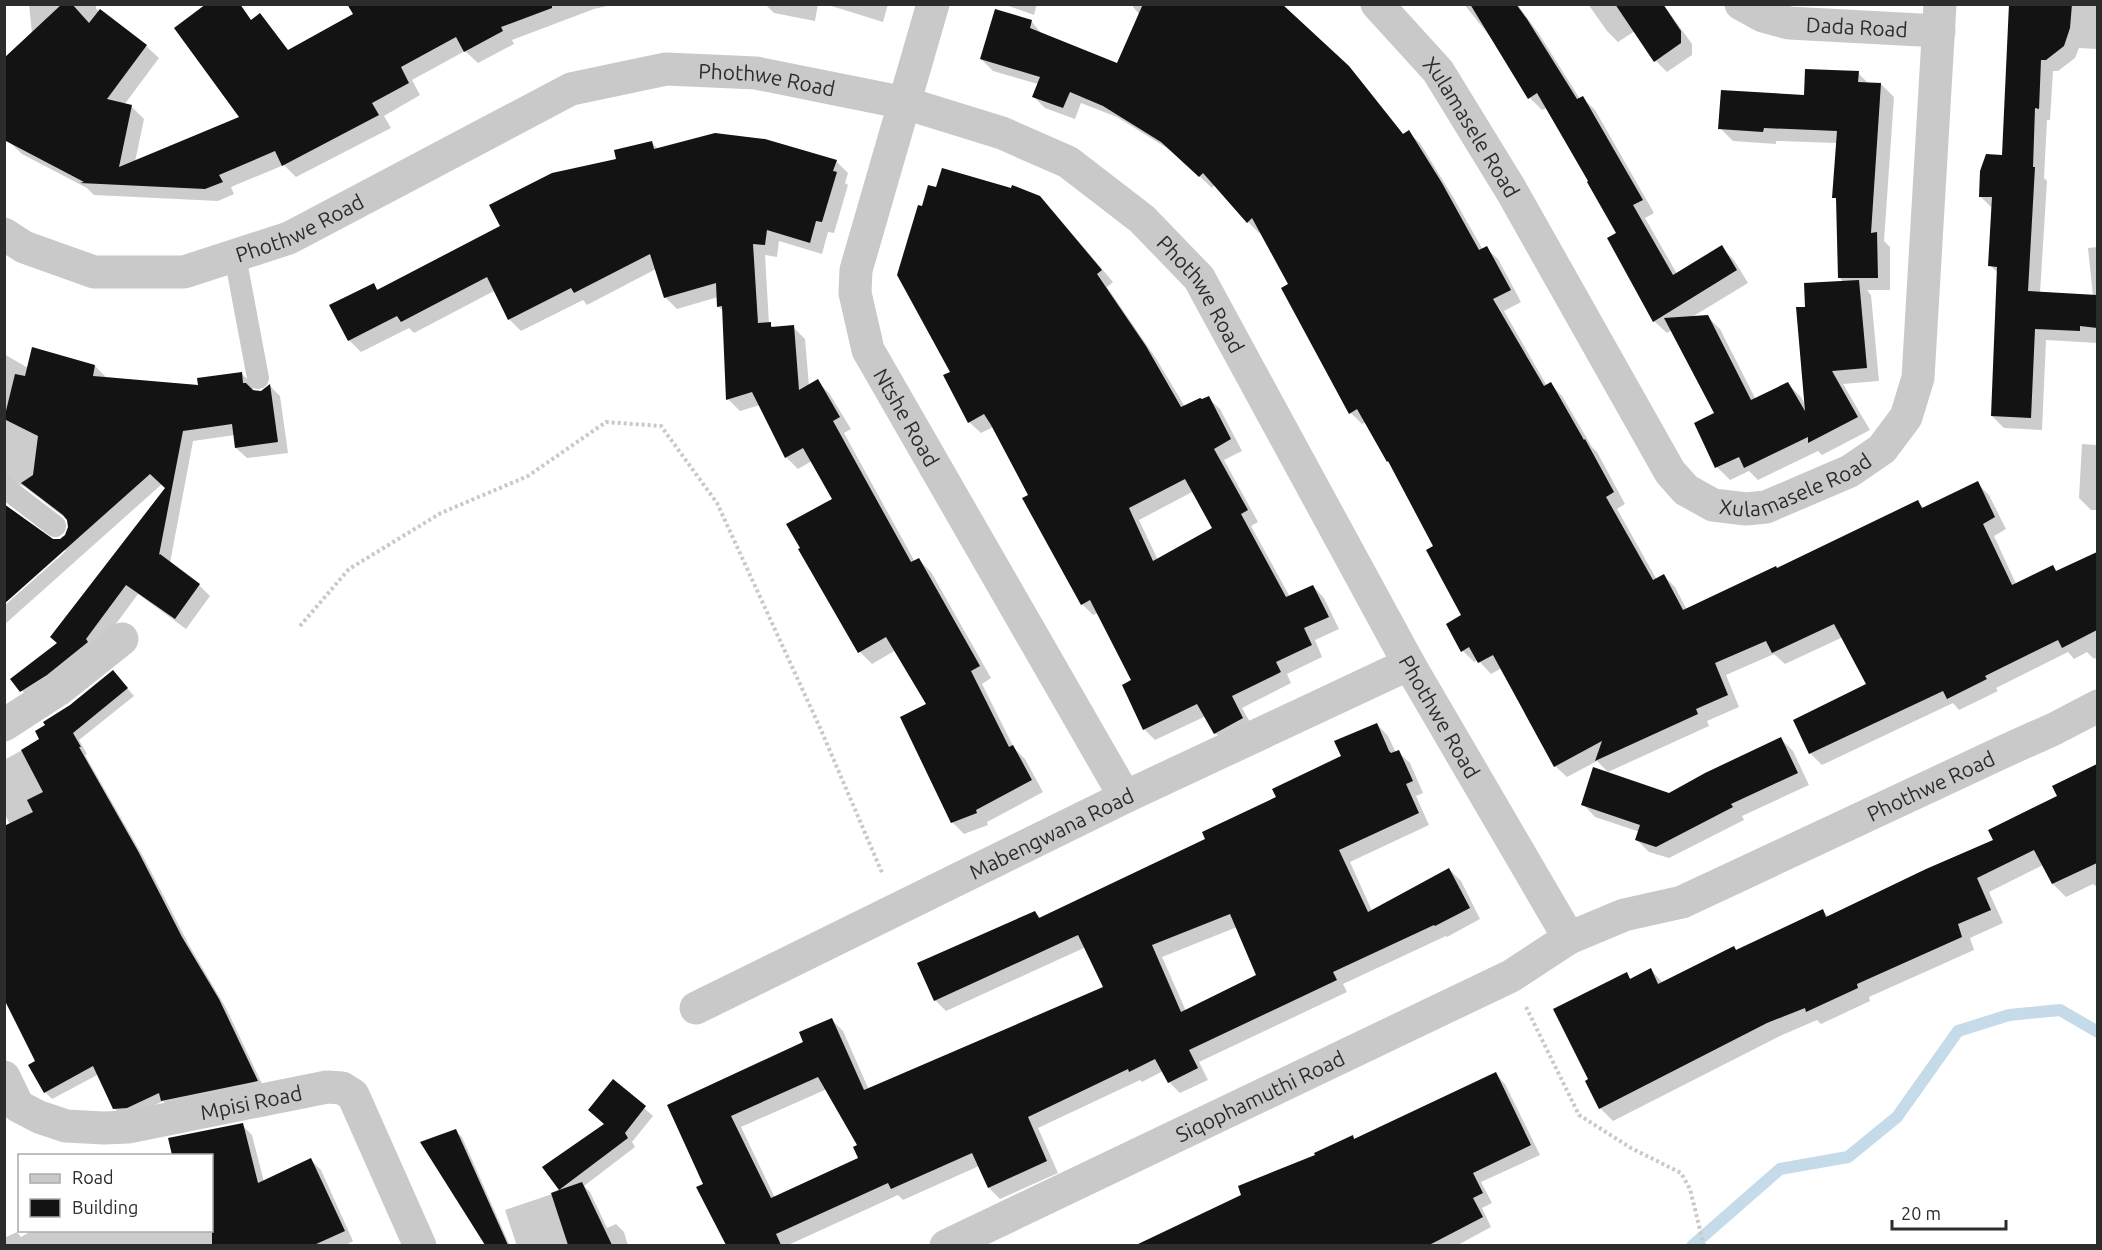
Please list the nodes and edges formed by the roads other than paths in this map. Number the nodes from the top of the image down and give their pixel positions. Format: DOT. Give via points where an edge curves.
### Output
graph roads {
  1 [pos="933,4"];
  2 [pos="1377,4"];
  3 [pos="1741,4"];
  4 [pos="1940,18"];
  5 [pos="905,104"];
  6 [pos="4,234"];
  7 [pos="235,256"];
  8 [pos="258,378"];
  9 [pos="4,486"];
  10 [pos="55,526"];
  11 [pos="122,639"];
  12 [pos="1409,664"];
  13 [pos="2097,706"];
  14 [pos="4,725"];
  15 [pos="1125,797"];
  16 [pos="1569,938"];
  17 [pos="696,1008"];
  18 [pos="4,1077"];
  19 [pos="11,1110"];
  20 [pos="420,1245"];
  21 [pos="946,1245"];
  1 -- 5 [label="street, Ntshe Road"];
  2 -- 4 [label="street, Xulamasele Road" via="1438,71 1511,190 1670,472 1686,490 1713,506 1746,509 1766,507 1851,471 1882,448 1906,417 1918,378"];
  3 -- 4 [label="street, Dada Road" via="1763,16 1789,23"];
  5 -- 7 [label="street, Phothwe Road" via="756,73 666,69 571,89 289,238"];
  5 -- 12 [label="street, Phothwe Road" via="1002,133 1068,162 1142,219 1199,278"];
  5 -- 15 [label="street, Ntshe Road" via="856,270 855,293 868,350"];
  6 -- 7 [label="street, Phothwe Road" via="24,247 94,272 184,272"];
  7 -- 8 [label="lane"];
  9 -- 10 [label="lane"];
  11 -- 14 [label="street" via="58,690"];
  12 -- 15 [label="street, Mabengwana Road"];
  12 -- 16 [label="street, Phothwe Road"];
  13 -- 16 [label="street, Phothwe Road" via="1682,902 1624,915"];
  15 -- 17 [label="street, Mabengwana Road"];
  16 -- 21 [label="street, Siqophamuthi Road" via="1510,976"];
  18 -- 19 [label="street, Mpisi Road"];
  19 -- 20 [label="street, Mpisi Road" via="66,1126 128,1127 327,1087 342,1088 353,1095"];
}
